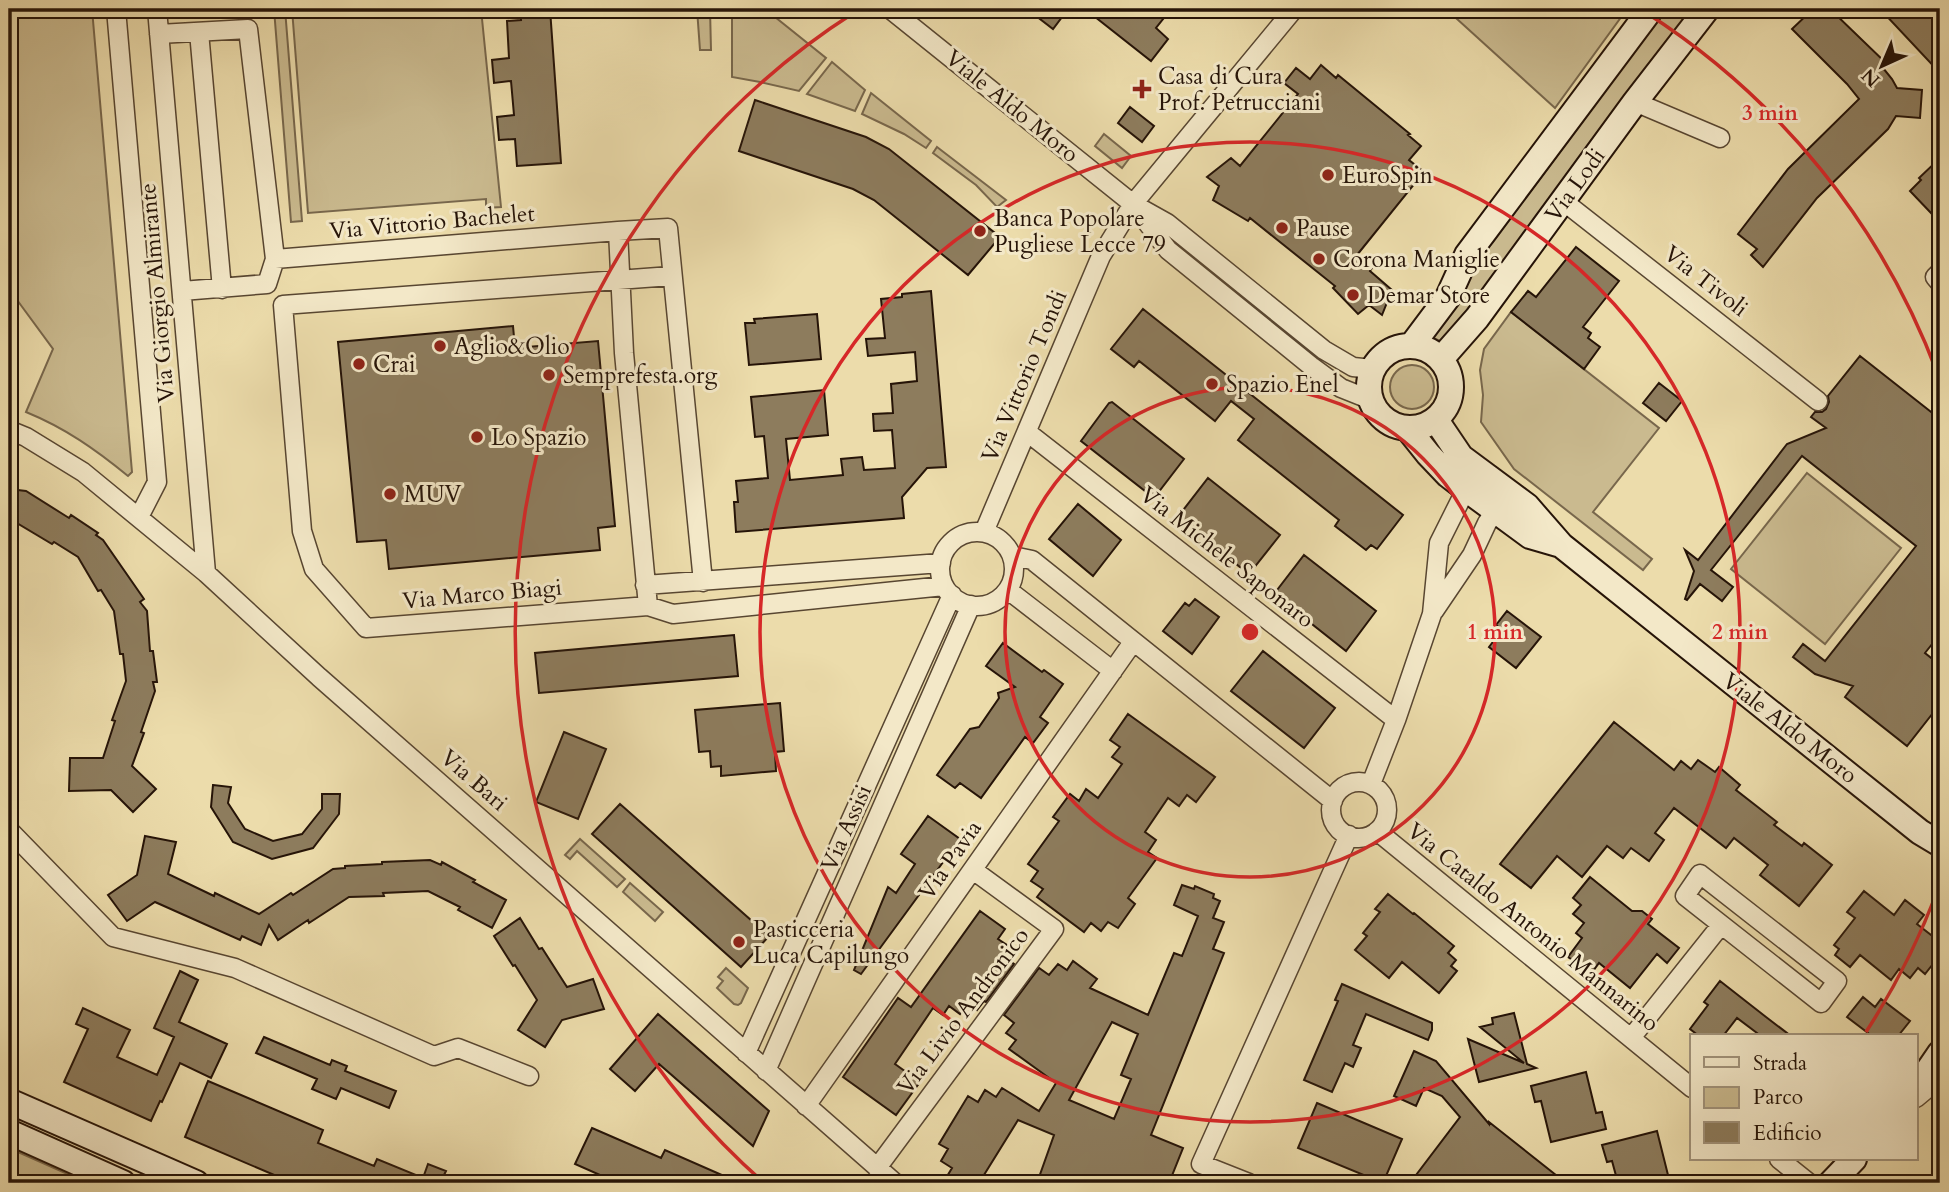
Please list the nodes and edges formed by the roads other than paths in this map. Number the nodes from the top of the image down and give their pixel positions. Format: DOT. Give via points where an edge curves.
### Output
graph roads {
  1 [pos="117,9"];
  2 [pos="157,9"];
  3 [pos="890,9"];
  4 [pos="1294,9"];
  5 [pos="1651,9"];
  6 [pos="1707,9"];
  7 [pos="199,32"];
  8 [pos="159,34"];
  9 [pos="1635,102"];
  10 [pos="1720,138"];
  11 [pos="1563,201"];
  12 [pos="1133,204"];
  13 [pos="618,231"];
  14 [pos="275,260"];
  15 [pos="1940,272"];
  16 [pos="671,276"];
  17 [pos="621,280"];
  18 [pos="1940,283"];
  19 [pos="267,284"];
  20 [pos="222,289"];
  21 [pos="182,291"];
  22 [pos="284,305"];
  23 [pos="1412,345"];
  24 [pos="1441,359"];
  25 [pos="1373,369"];
  26 [pos="1371,400"];
  27 [pos="1818,401"];
  28 [pos="1436,420"];
  29 [pos="1408,429"];
  30 [pos="9,430"];
  31 [pos="1027,432"];
  32 [pos="1466,489"];
  33 [pos="1495,510"];
  34 [pos="139,517"];
  35 [pos="984,532"];
  36 [pos="1561,545"];
  37 [pos="1013,556"];
  38 [pos="941,563"];
  39 [pos="206,573"];
  40 [pos="704,582"];
  41 [pos="645,585"];
  42 [pos="1008,590"];
  43 [pos="948,591"];
  44 [pos="648,606"];
  45 [pos="971,606"];
  46 [pos="1432,614"];
  47 [pos="1133,642"];
  48 [pos="1113,671"];
  49 [pos="1396,720"];
  50 [pos="1371,784"];
  51 [pos="1333,801"];
  52 [pos="9,830"];
  53 [pos="1377,831"];
  54 [pos="1349,835"];
  55 [pos="1930,838"];
  56 [pos="1940,852"];
  57 [pos="973,870"];
  58 [pos="1721,925"];
  59 [pos="1631,1038"];
  60 [pos="746,1053"];
  61 [pos="1938,1064"];
  62 [pos="766,1071"];
  63 [pos="529,1076"];
  64 [pos="1690,1086"];
  65 [pos="1918,1086"];
  66 [pos="1918,1095"];
  67 [pos="9,1101"];
  68 [pos="806,1106"];
  69 [pos="9,1132"];
  70 [pos="1780,1160"];
  71 [pos="1853,1160"];
  72 [pos="877,1168"];
  73 [pos="123,1183"];
  74 [pos="196,1183"];
  75 [pos="895,1183"];
  76 [pos="1249,1183"];
  77 [pos="1809,1183"];
  78 [pos="1831,1183"];
  1 -- 34 [label="street, Via Giorgio Almirante" via="157,482"];
  2 -- 8 [label="street, Via Giorgio Almirante"];
  3 -- 12 [label="street, Viale Aldo Moro"];
  4 -- 12 [label="street, Via Vittorio Tondi"];
  5 -- 23 [label="street, Via Lodi" via="1467,255 1448,297"];
  6 -- 9 [label="street, Via Lodi"];
  7 -- 8 [label="street"];
  7 -- 14 [label="street" via="248,29"];
  7 -- 20 [label="street"];
  8 -- 21 [label="street, Via Giorgio Almirante"];
  9 -- 10 [label="street"];
  9 -- 11 [label="street, Via Lodi"];
  11 -- 24 [label="street, Via Lodi"];
  11 -- 27 [label="street, Via Tivoli"];
  12 -- 25 [label="street, Viale Aldo Moro" via="1167,223 1324,350 1353,367"];
  12 -- 26 [label="street, Viale Aldo Moro" via="1168,250 1341,388"];
  12 -- 31 [label="street, Via Vittorio Tondi" via="1101,256"];
  13 -- 14 [label="street, Via Vittorio Bachelet"];
  13 -- 16 [label="street, Via Vittorio Bachelet" via="668,228"];
  13 -- 17 [label="street"];
  14 -- 19 [label="street"];
  15 -- 18 [label="street" via="1935,276"];
  16 -- 17 [label="street"];
  16 -- 40 [label="street, Via Vittorio Bachelet"];
  17 -- 22 [label="street"];
  17 -- 41 [label="street"];
  19 -- 20 [label="street"];
  19 -- 22 [label="street"];
  20 -- 21 [label="street"];
  21 -- 39 [label="street, Via Giorgio Almirante"];
  22 -- 44 [label="street, Via Marco Biagi" via="302,531 314,569 366,628"];
  23 -- 24 [label="street"];
  23 -- 25 [label="street" via="1396,348"];
  24 -- 28 [label="street" via="1452,379 1450,402"];
  25 -- 26 [label="street"];
  26 -- 29 [label="street, Viale Aldo Moro" via="1379,414"];
  28 -- 29 [label="street"];
  28 -- 36 [label="street, Viale Aldo Moro" via="1461,457 1527,506"];
  29 -- 32 [label="street, Viale Aldo Moro" via="1434,461"];
  30 -- 34 [label="street, Via Bari" via="83,472"];
  31 -- 35 [label="street, Via Vittorio Tondi"];
  31 -- 49 [label="street, Via Michele Saponaro"];
  32 -- 33 [label="street, Viale Aldo Moro"];
  32 -- 46 [label="street" via="1439,542"];
  33 -- 36 [label="street, Viale Aldo Moro" via="1530,536"];
  33 -- 46 [label="street" via="1472,555"];
  34 -- 39 [label="street, Via Bari"];
  35 -- 37 [label="street" via="1002,540"];
  35 -- 38 [label="street" via="964,534 949,545"];
  36 -- 55 [label="street, Viale Aldo Moro"];
  37 -- 42 [label="street" via="1015,574"];
  37 -- 47 [label="street" via="1032,560"];
  38 -- 40 [label="street"];
  38 -- 43 [label="street"];
  39 -- 60 [label="street, Via Bari"];
  40 -- 41 [label="street"];
  41 -- 44 [label="street"];
  42 -- 45 [label="street" via="992,603"];
  42 -- 48 [label="street"];
  43 -- 44 [label="street, Via Marco Biagi" via="673,614"];
  43 -- 45 [label="street"];
  43 -- 60 [label="street, Via Assisi"];
  45 -- 62 [label="street, Via Assisi"];
  46 -- 49 [label="street"];
  47 -- 48 [label="street, Via Pavia"];
  47 -- 51 [label="street"];
  48 -- 57 [label="street, Via Pavia"];
  49 -- 50 [label="street"];
  50 -- 51 [label="street" via="1348,784"];
  50 -- 53 [label="street, Via Cataldo Antonio Mannarino" via="1386,801 1384,823"];
  51 -- 54 [label="street" via="1334,821"];
  52 -- 63 [label="street" via="113,937 235,968 434,1056 458,1048"];
  53 -- 54 [label="street, Via Cataldo Antonio Mannarino" via="1368,836"];
  53 -- 59 [label="street, Via Cataldo Antonio Mannarino"];
  54 -- 76 [label="street" via="1201,1164"];
  55 -- 56 [label="street, Viale Aldo Moro"];
  57 -- 68 [label="street, Via Pavia"];
  57 -- 72 [label="street, Via Livio Andronico" via="1054,929"];
  58 -- 58 [label="street" via="1821,1003 1837,981 1700,874 1685,896"];
  58 -- 59 [label="street"];
  59 -- 64 [label="street, Via Cataldo Antonio Mannarino"];
  60 -- 62 [label="street, Via Bari"];
  61 -- 65 [label="street"];
  61 -- 66 [label="street"];
  62 -- 68 [label="street, Via Bari"];
  67 -- 74 [label="street"];
  68 -- 72 [label="street, Via Bari"];
  69 -- 73 [label="street"];
  70 -- 77 [label="street"];
  71 -- 78 [label="street"];
  72 -- 75 [label="street, Via Bari"];
}
